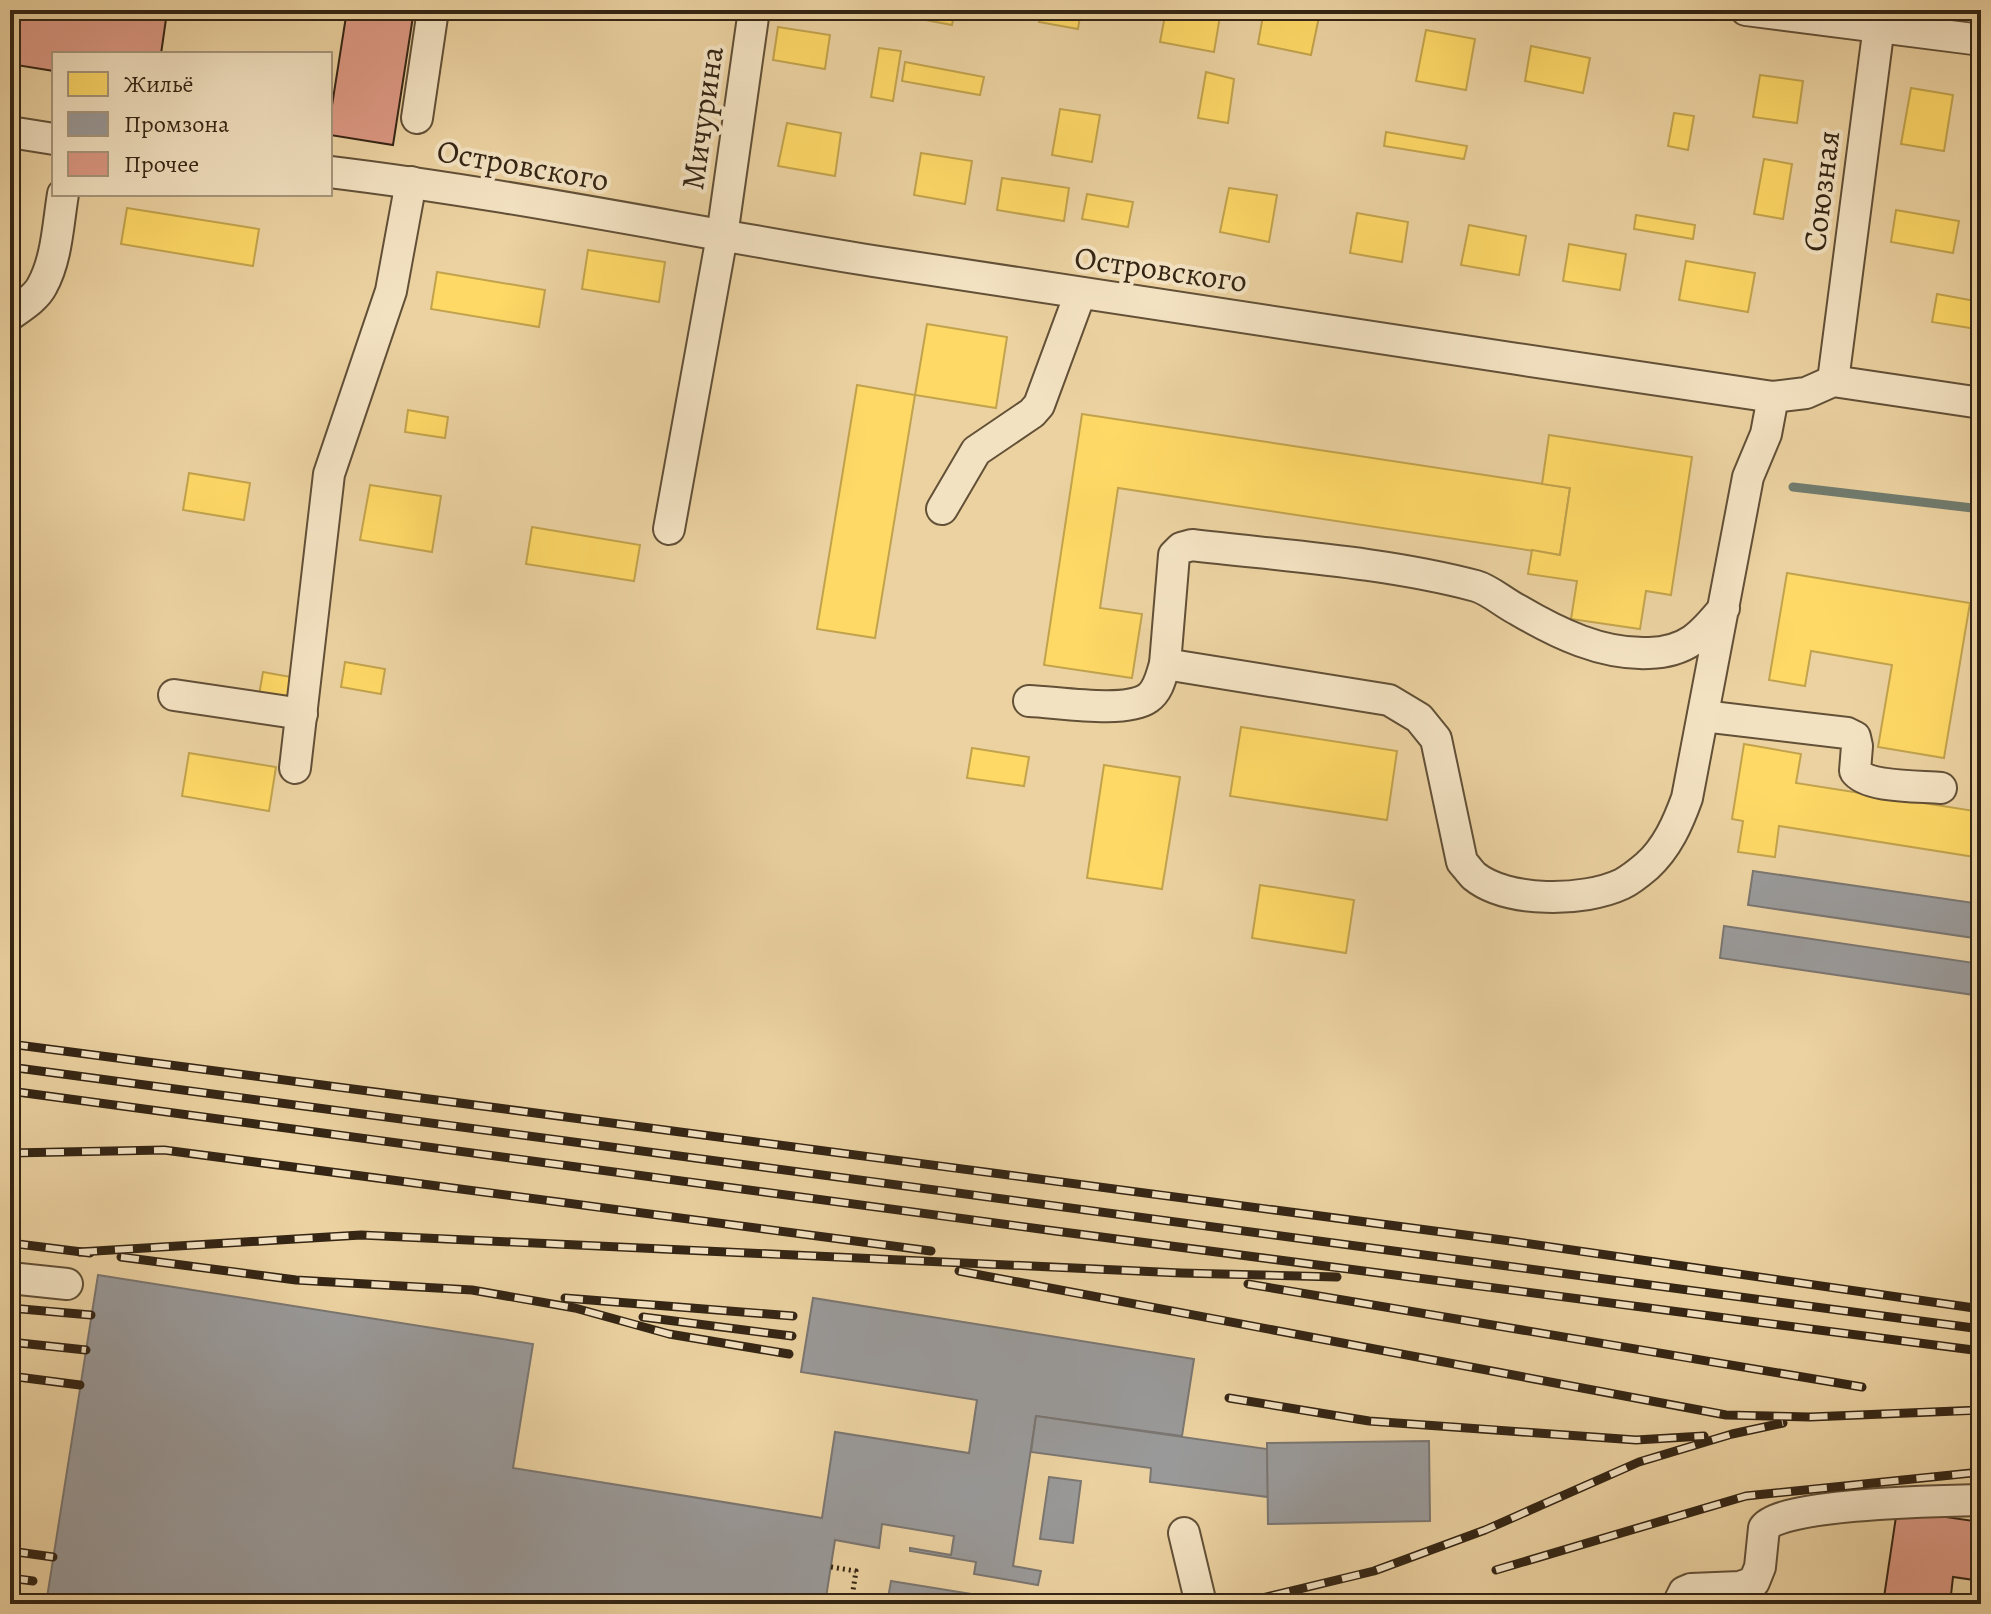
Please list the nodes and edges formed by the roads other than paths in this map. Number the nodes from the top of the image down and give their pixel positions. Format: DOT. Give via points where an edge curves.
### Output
graph roads {
  1 [pos="433,10"];
  2 [pos="754,10"];
  3 [pos="1746,10"];
  4 [pos="1880,18"];
  5 [pos="1981,40"];
  6 [pos="417,118"];
  7 [pos="10,132"];
  8 [pos="52,139"];
  9 [pos="332,172"];
  10 [pos="411,182"];
  11 [pos="63,196"];
  12 [pos="722,236"];
  13 [pos="1080,294"];
  14 [pos="10,315"];
  15 [pos="1833,381"];
  16 [pos="1773,397"];
  17 [pos="1981,403"];
  18 [pos="942,509"];
  19 [pos="669,529"];
  20 [pos="1724,608"];
  21 [pos="1165,664"];
  22 [pos="174,695"];
  23 [pos="1029,701"];
  24 [pos="302,714"];
  25 [pos="1703,716"];
  26 [pos="295,768"];
  27 [pos="1941,788"];
  28 [pos="10,1278"];
  29 [pos="67,1284"];
  30 [pos="1981,1500"];
  31 [pos="1184,1533"];
  32 [pos="1201,1604"];
  33 [pos="1678,1604"];
  1 -- 6 [label="street"];
  2 -- 12 [label="street, Мичурина"];
  3 -- 4 [label="street"];
  4 -- 5 [label="street"];
  4 -- 15 [label="street, Союзная"];
  7 -- 8 [label="street"];
  9 -- 10 [label="street, Островского"];
  10 -- 12 [label="street, Островского"];
  10 -- 24 [label="street" via="391,291 329,474"];
  11 -- 14 [label="street" via="42,288"];
  12 -- 13 [label="street, Островского"];
  12 -- 19 [label="street, Мичурина"];
  13 -- 16 [label="street, Островского"];
  13 -- 18 [label="street" via="1039,405 976,451"];
  15 -- 16 [label="street, Островского" via="1806,393"];
  15 -- 17 [label="street, Островского"];
  16 -- 20 [label="street" via="1766,434 1748,477"];
  20 -- 21 [label="street" via="1689,643 1652,654 1627,653 1573,639 1480,587 1406,572 1192,545 1174,555"];
  20 -- 25 [label="street"];
  21 -- 23 [label="street" via="1149,697 1129,706"];
  21 -- 25 [label="street" via="1389,700 1404,707 1436,739 1462,862 1474,876 1513,894 1590,893 1622,884 1647,866 1681,816"];
  22 -- 24 [label="street"];
  24 -- 26 [label="street"];
  25 -- 27 [label="street" via="1847,733 1855,737 1855,771 1860,778"];
  28 -- 29 [label="street"];
  30 -- 33 [label="street" via="1881,1503 1773,1520 1764,1528 1754,1582 1691,1589"];
  31 -- 32 [label="street"];
}
